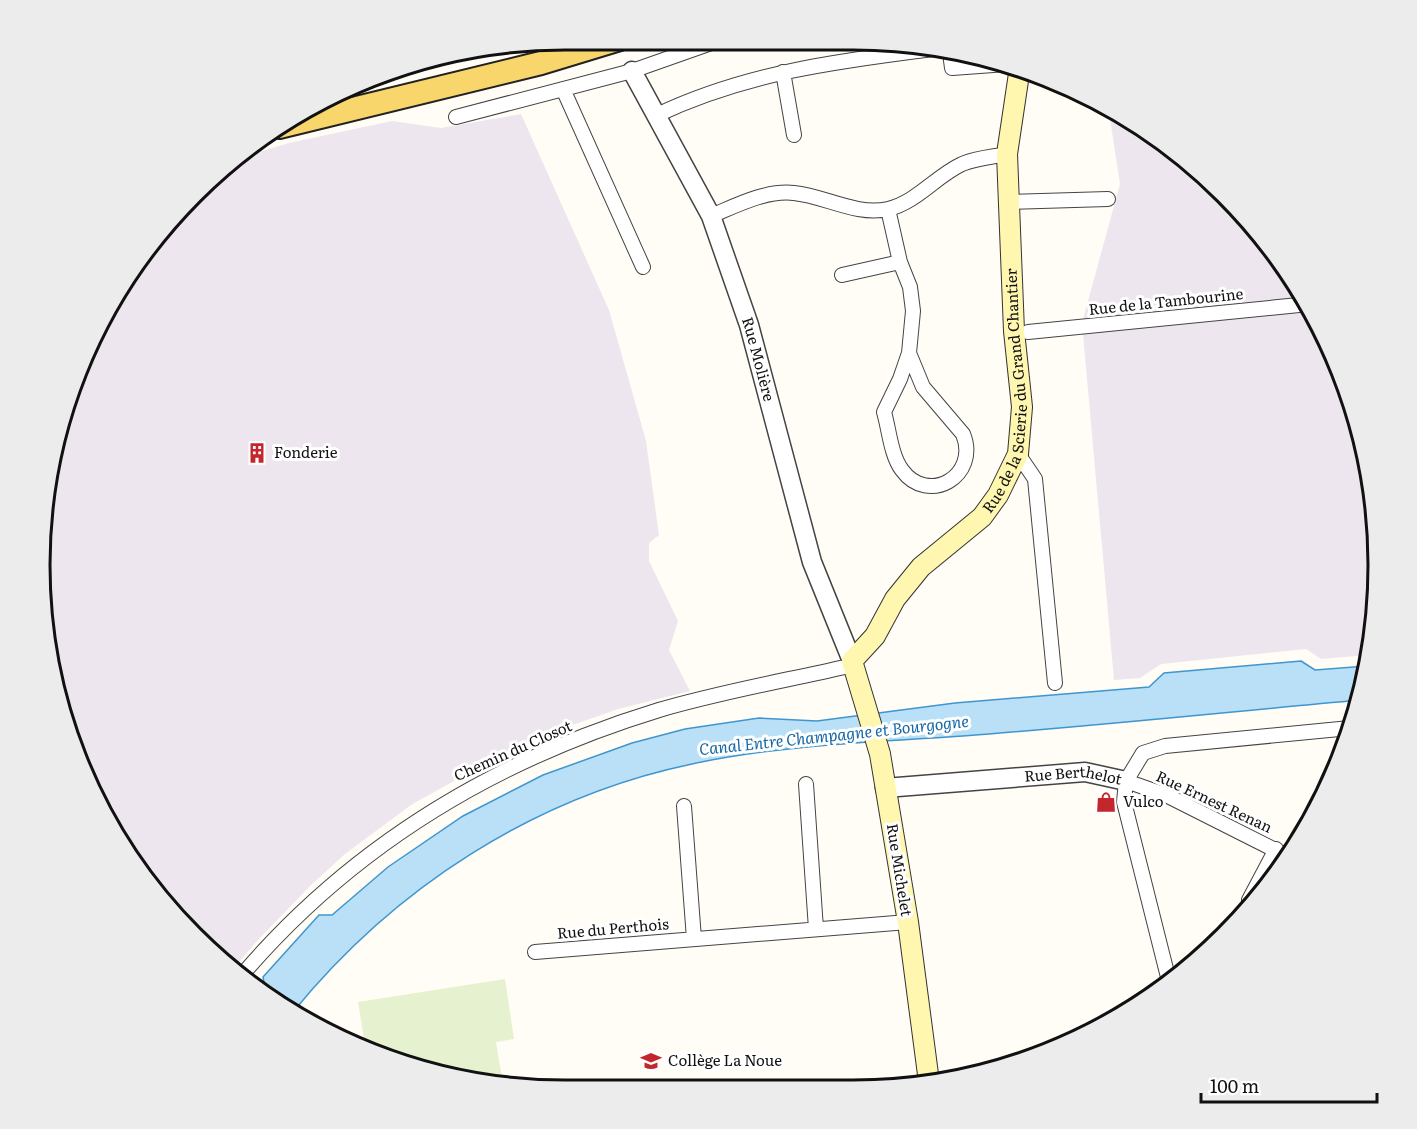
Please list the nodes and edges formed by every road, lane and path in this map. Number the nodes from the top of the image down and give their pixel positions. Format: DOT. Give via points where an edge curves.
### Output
graph roads {
  1 [pos="584,50"];
  2 [pos="692,50"];
  3 [pos="911,53"];
  4 [pos="951,59"];
  5 [pos="983,66"];
  6 [pos="632,71"];
  7 [pos="783,72"];
  8 [pos="1018,77"];
  9 [pos="563,89"];
  10 [pos="657,115"];
  11 [pos="456,117"];
  12 [pos="301,122"];
  13 [pos="794,135"];
  14 [pos="1007,154"];
  15 [pos="1108,199"];
  16 [pos="1009,202"];
  17 [pos="888,209"];
  18 [pos="711,216"];
  19 [pos="900,262"];
  20 [pos="643,267"];
  21 [pos="842,275"];
  22 [pos="1298,305"];
  23 [pos="1028,332"];
  24 [pos="909,353"];
  25 [pos="1018,454"];
  26 [pos="852,661"];
  27 [pos="1055,683"];
  28 [pos="1340,729"];
  29 [pos="1126,781"];
  30 [pos="806,784"];
  31 [pos="885,788"];
  32 [pos="684,806"];
  33 [pos="1280,852"];
  34 [pos="908,922"];
  35 [pos="816,929"];
  36 [pos="694,939"];
  37 [pos="535,952"];
  38 [pos="247,970"];
  39 [pos="1167,972"];
  40 [pos="928,1074"];
  1 -- 12 [label="main road"];
  2 -- 6 [label="street"];
  3 -- 7 [label="street"];
  4 -- 5 [label="street" via="952,69"];
  6 -- 9 [label="street"];
  6 -- 10 [label="street, Rue Molière"];
  7 -- 10 [label="street" via="698,96"];
  7 -- 13 [label="street"];
  8 -- 14 [label="main road, Rue de la Scierie du Grand Chantier"];
  9 -- 11 [label="street"];
  9 -- 20 [label="street"];
  10 -- 18 [label="street, Rue Molière"];
  14 -- 16 [label="main road, Rue de la Scierie du Grand Chantier"];
  14 -- 17 [label="street" via="961,165"];
  15 -- 16 [label="street"];
  16 -- 25 [label="main road, Rue de la Scierie du Grand Chantier" via="1014,331 1022,407"];
  17 -- 18 [label="street" via="849,207 793,193 743,202"];
  17 -- 19 [label="street"];
  18 -- 26 [label="street, Rue Molière" via="749,325 812,562"];
  19 -- 21 [label="street"];
  19 -- 24 [label="street" via="914,311"];
  22 -- 23 [label="street, Rue de la Tambourine"];
  24 -- 24 [label="street" via="923,387 966,441 964,466 957,476 936,486 918,484 900,468 884,412"];
  25 -- 26 [label="main road, Rue de la Scierie du Grand Chantier" via="982,517 921,567 895,599 875,636"];
  25 -- 27 [label="street" via="1035,479"];
  26 -- 31 [label="main road, Rue Michelet" via="866,700"];
  26 -- 38 [label="street, Chemin du Closot" via="845,667 716,694 657,711 570,743 462,791 414,822 317,897"];
  28 -- 29 [label="street, Rue Berthelot" via="1154,747 1143,753"];
  29 -- 31 [label="street, Rue Berthelot" via="1085,772"];
  29 -- 33 [label="street, Rue Ernest Renan" via="1166,795"];
  29 -- 39 [label="street" via="1125,802"];
  30 -- 35 [label="street"];
  31 -- 34 [label="main road, Rue Michelet"];
  32 -- 36 [label="street"];
  34 -- 35 [label="street, Rue du Perthois"];
  34 -- 40 [label="main road, Rue Michelet"];
  35 -- 36 [label="street, Rue du Perthois"];
  36 -- 37 [label="street, Rue du Perthois"];
}
